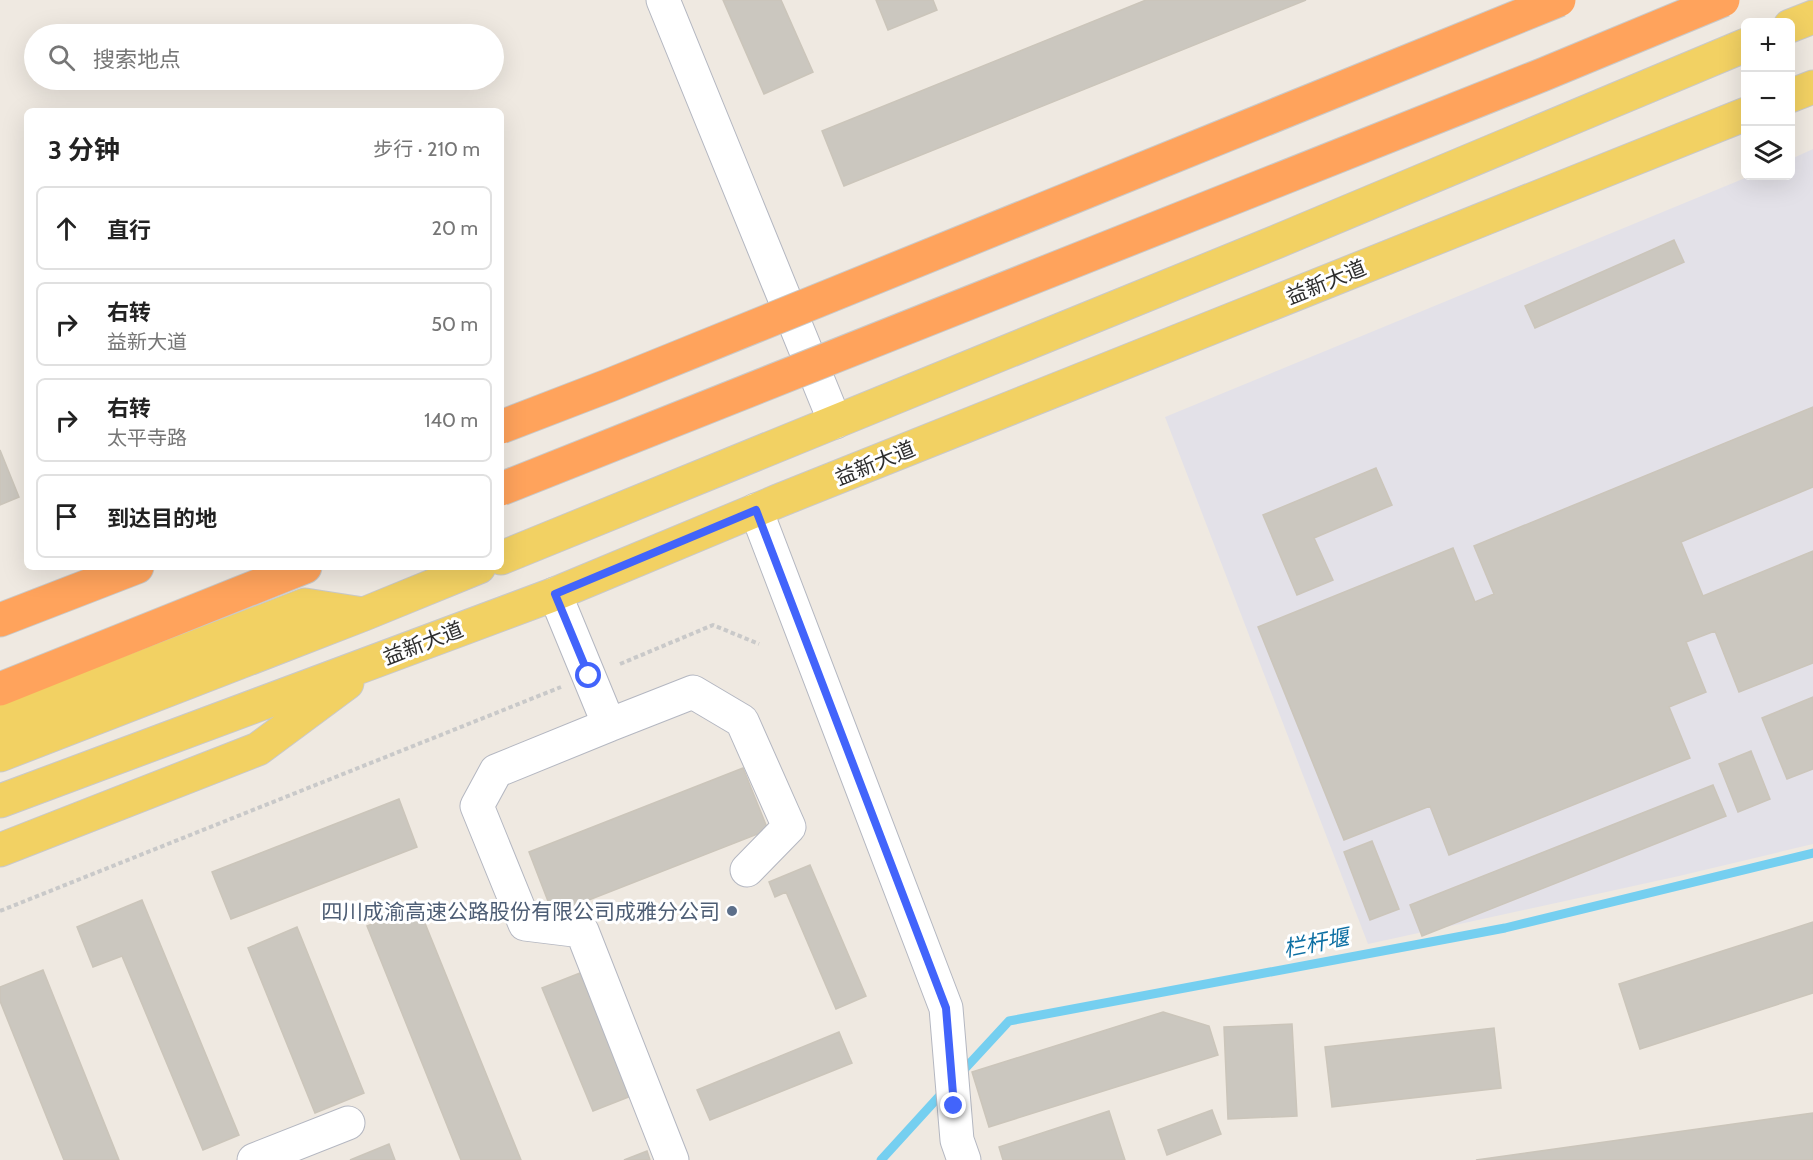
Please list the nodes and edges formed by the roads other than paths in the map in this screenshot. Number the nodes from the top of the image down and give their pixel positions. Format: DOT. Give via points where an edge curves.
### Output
graph roads {
  1 [pos="663,0"];
  2 [pos="1559,0"];
  3 [pos="1723,0"];
  4 [pos="1813,17"];
  5 [pos="1795,24"];
  6 [pos="1741,47"];
  7 [pos="1813,87"];
  8 [pos="1795,94"];
  9 [pos="1741,116"];
  10 [pos="835,422"];
  11 [pos="504,427"];
  12 [pos="504,488"];
  13 [pos="756,510"];
  14 [pos="504,557"];
  15 [pos="129,570"];
  16 [pos="298,570"];
  17 [pos="472,570"];
  18 [pos="555,594"];
  19 [pos="364,614"];
  20 [pos="0,620"];
  21 [pos="376,661"];
  22 [pos="0,689"];
  23 [pos="0,723"];
  24 [pos="609,725"];
  25 [pos="0,756"];
  26 [pos="0,801"];
  27 [pos="0,850"];
  28 [pos="747,870"];
  29 [pos="348,1123"];
  30 [pos="954,1153"];
  31 [pos="254,1160"];
  32 [pos="672,1160"];
  1 -- 10 [label="street"];
  2 -- 11 [label="highway, bridge"];
  3 -- 12 [label="highway, bridge"];
  4 -- 5 [label="main road"];
  6 -- 10 [label="main road"];
  7 -- 8 [label="main road"];
  9 -- 13 [label="main road, 益新大道"];
  10 -- 14 [label="main road"];
  13 -- 18 [label="main road, 益新大道"];
  13 -- 30 [label="street" via="946,1008"];
  15 -- 20 [label="highway"];
  16 -- 22 [label="highway"];
  17 -- 19 [label="main road"];
  18 -- 21 [label="main road, 益新大道"];
  18 -- 24 [label="street"];
  19 -- 23 [label="main road" via="305,606"];
  19 -- 25 [label="main road"];
  21 -- 26 [label="main road, 益新大道"];
  21 -- 27 [label="main road" via="258,749"];
  24 -- 28 [label="street" via="693,692 742,721 789,827"];
  24 -- 32 [label="street" via="496,771 477,806 525,924 582,931"];
  29 -- 31 [label="street"];
}
